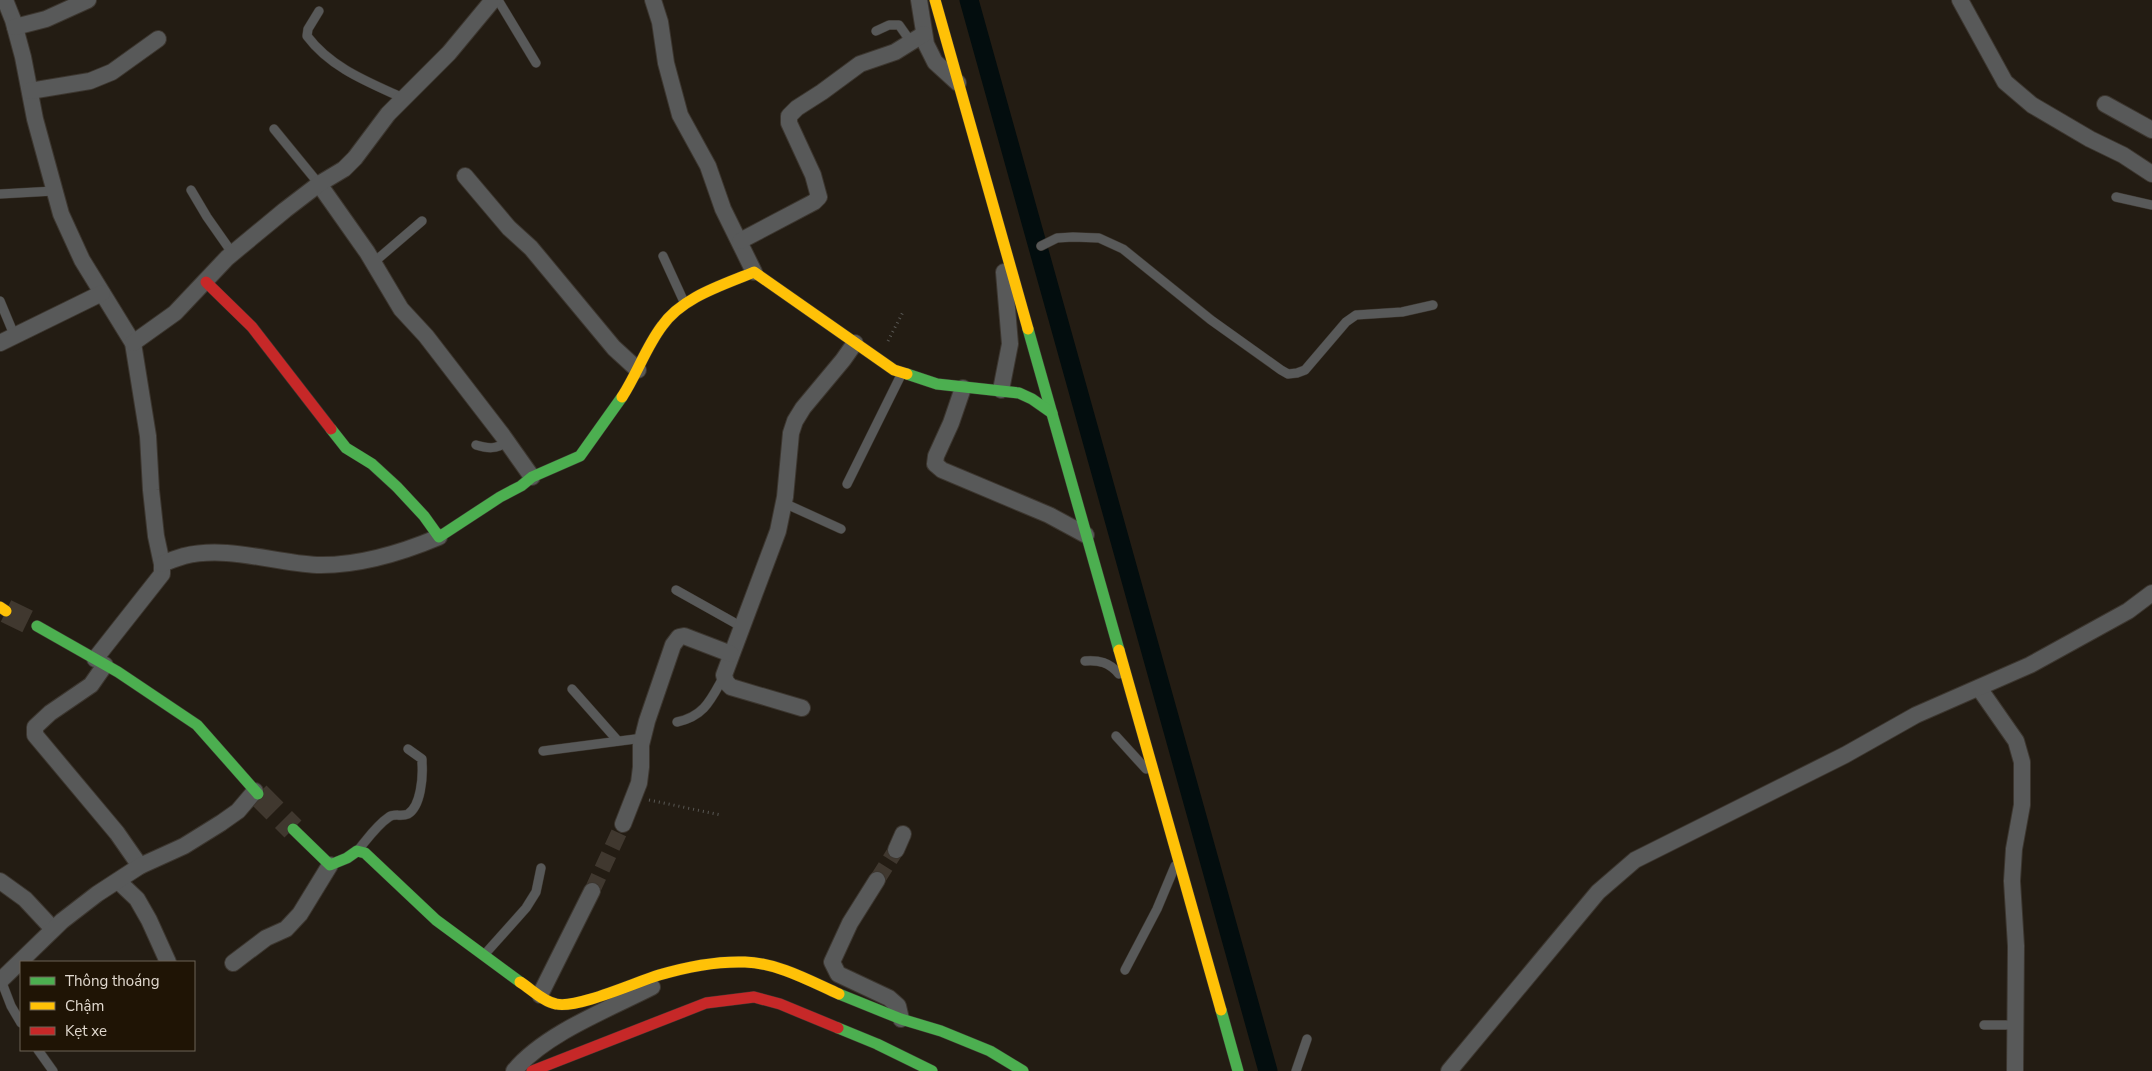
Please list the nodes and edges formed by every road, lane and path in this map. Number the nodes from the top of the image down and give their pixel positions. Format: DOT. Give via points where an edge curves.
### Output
graph roads {
  1 [pos="5,0"];
  2 [pos="88,0"];
  3 [pos="493,0"];
  4 [pos="498,0"];
  5 [pos="653,0"];
  6 [pos="919,0"];
  7 [pos="935,0"];
  8 [pos="1960,0"];
  9 [pos="320,11"];
  10 [pos="9,23"];
  11 [pos="876,31"];
  12 [pos="918,38"];
  13 [pos="158,39"];
  14 [pos="536,63"];
  15 [pos="958,83"];
  16 [pos="30,91"];
  17 [pos="403,98"];
  18 [pos="2105,104"];
  19 [pos="274,129"];
  20 [pos="2152,130"];
  21 [pos="2152,174"];
  22 [pos="465,176"];
  23 [pos="319,184"];
  24 [pos="192,190"];
  25 [pos="54,191"];
  26 [pos="0,194"];
  27 [pos="2116,196"];
  28 [pos="2152,205"];
  29 [pos="422,221"];
  30 [pos="740,241"];
  31 [pos="1040,246"];
  32 [pos="233,254"];
  33 [pos="663,256"];
  34 [pos="1013,259"];
  35 [pos="373,263"];
  36 [pos="754,272"];
  37 [pos="206,282"];
  38 [pos="102,293"];
  39 [pos="0,301"];
  40 [pos="685,304"];
  41 [pos="1434,306"];
  42 [pos="903,312"];
  43 [pos="7,340"];
  44 [pos="132,343"];
  45 [pos="854,343"];
  46 [pos="878,359"];
  47 [pos="638,370"];
  48 [pos="902,373"];
  49 [pos="963,388"];
  50 [pos="1001,390"];
  51 [pos="1052,413"];
  52 [pos="507,442"];
  53 [pos="476,445"];
  54 [pos="532,477"];
  55 [pos="847,484"];
  56 [pos="784,503"];
  57 [pos="841,530"];
  58 [pos="1086,535"];
  59 [pos="439,537"];
  60 [pos="162,564"];
  61 [pos="676,590"];
  62 [pos="2152,593"];
  63 [pos="37,626"];
  64 [pos="742,627"];
  65 [pos="731,654"];
  66 [pos="1085,661"];
  67 [pos="100,662"];
  68 [pos="724,676"];
  69 [pos="1128,686"];
  70 [pos="1979,688"];
  71 [pos="572,689"];
  72 [pos="802,708"];
  73 [pos="677,722"];
  74 [pos="1116,736"];
  75 [pos="642,738"];
  76 [pos="618,741"];
  77 [pos="408,750"];
  78 [pos="543,750"];
  79 [pos="1154,776"];
  80 [pos="256,792"];
  81 [pos="634,796"];
  82 [pos="722,815"];
  83 [pos="623,824"];
  84 [pos="293,829"];
  85 [pos="903,834"];
  86 [pos="896,850"];
  87 [pos="358,851"];
  88 [pos="1178,859"];
  89 [pos="330,865"];
  90 [pos="140,866"];
  91 [pos="541,868"];
  92 [pos="877,880"];
  93 [pos="0,881"];
  94 [pos="118,881"];
  95 [pos="592,891"];
  96 [pos="53,929"];
  97 [pos="484,955"];
  98 [pos="168,961"];
  99 [pos="233,963"];
  100 [pos="1125,970"];
  101 [pos="688,971"];
  102 [pos="0,980"];
  103 [pos="540,995"];
  104 [pos="901,1019"];
  105 [pos="20,1021"];
  106 [pos="1984,1025"];
  107 [pos="2015,1025"];
  108 [pos="1308,1039"];
  109 [pos="39,1051"];
  110 [pos="52,1071"];
  111 [pos="514,1071"];
  112 [pos="532,1071"];
  113 [pos="932,1071"];
  114 [pos="1023,1071"];
  115 [pos="1238,1071"];
  116 [pos="1296,1071"];
  117 [pos="1449,1071"];
  118 [pos="2016,1071"];
  1 -- 10 [label="street"];
  2 -- 10 [label="street" via="46,19"];
  3 -- 17 [label="street" via="449,53"];
  4 -- 14 [label="lane"];
  5 -- 30 [label="street" via="680,116 708,166"];
  6 -- 12 [label="street"];
  7 -- 15 [label="street"];
  8 -- 21 [label="street" via="2005,82 2032,105"];
  9 -- 17 [label="lane" via="308,29 306,36 311,42 329,60 351,74"];
  10 -- 16 [label="street"];
  11 -- 12 [label="lane" via="889,25 899,25"];
  12 -- 15 [label="street" via="926,44 935,62"];
  12 -- 30 [label="street" via="895,52 860,64 789,116 819,197"];
  13 -- 16 [label="street" via="112,72 90,81"];
  15 -- 34 [label="street"];
  16 -- 25 [label="street"];
  17 -- 23 [label="street" via="355,158"];
  18 -- 20 [label="street"];
  19 -- 23 [label="lane"];
  22 -- 47 [label="street" via="614,348"];
  23 -- 32 [label="street"];
  23 -- 35 [label="street"];
  24 -- 32 [label="lane"];
  25 -- 26 [label="lane"];
  25 -- 38 [label="street" via="82,260"];
  27 -- 28 [label="lane"];
  29 -- 35 [label="lane"];
  30 -- 36 [label="street"];
  31 -- 41 [label="lane" via="1057,238 1073,237 1099,238 1123,249 1212,320 1288,374 1305,370 1346,322 1356,315"];
  32 -- 37 [label="street"];
  33 -- 40 [label="lane"];
  34 -- 50 [label="street" via="1004,271 1010,344"];
  34 -- 51 [label="street"];
  35 -- 52 [label="street" via="401,309 426,336"];
  36 -- 40 [label="street" via="721,284"];
  36 -- 45 [label="street"];
  37 -- 44 [label="street" via="175,313"];
  37 -- 59 [label="street" via="252,328 346,448 372,464 397,487"];
  38 -- 43 [label="street"];
  38 -- 44 [label="street"];
  39 -- 43 [label="lane"];
  40 -- 47 [label="street" via="662,325"];
  42 -- 46 [label="path"];
  44 -- 60 [label="street" via="147,427 156,536"];
  45 -- 46 [label="street"];
  45 -- 56 [label="street" via="795,421"];
  46 -- 48 [label="street"];
  47 -- 54 [label="street" via="580,456"];
  48 -- 49 [label="street" via="936,384"];
  48 -- 55 [label="lane"];
  49 -- 50 [label="street"];
  49 -- 58 [label="street" via="935,464"];
  50 -- 51 [label="street" via="1032,399"];
  51 -- 58 [label="street"];
  52 -- 53 [label="lane" via="498,448 488,449"];
  52 -- 54 [label="street"];
  54 -- 59 [label="street"];
  56 -- 57 [label="lane"];
  56 -- 64 [label="street" via="778,531"];
  58 -- 69 [label="street"];
  59 -- 60 [label="street" via="410,549 320,565 214,553 185,556"];
  60 -- 67 [label="street" via="162,574"];
  61 -- 64 [label="lane"];
  62 -- 70 [label="street" via="2128,611 2030,666"];
  63 -- 67 [label="street"];
  64 -- 65 [label="street"];
  65 -- 68 [label="street"];
  65 -- 75 [label="street" via="684,636 679,637 673,645"];
  66 -- 69 [label="lane" via="1099,660 1113,666"];
  67 -- 80 [label="street" via="197,725"];
  67 -- 90 [label="street" via="91,685 50,713 35,727 35,735 117,833"];
  68 -- 72 [label="street" via="731,687"];
  68 -- 73 [label="lane" via="708,705 691,719"];
  69 -- 79 [label="street"];
  70 -- 107 [label="street" via="2016,741 2022,762 2022,805 2012,881 2016,946"];
  70 -- 117 [label="street" via="1916,716 1622,869 1598,892"];
  71 -- 76 [label="lane"];
  74 -- 79 [label="lane"];
  75 -- 76 [label="lane"];
  75 -- 81 [label="street" via="641,767"];
  76 -- 78 [label="lane"];
  77 -- 87 [label="lane" via="422,759 420,796 415,808 406,814 391,815"];
  79 -- 88 [label="street"];
  80 -- 90 [label="street" via="238,812 221,824"];
  81 -- 82 [label="path"];
  81 -- 83 [label="street"];
  84 -- 89 [label="street"];
  85 -- 86 [label="street"];
  87 -- 89 [label="street"];
  87 -- 97 [label="street" via="365,853 436,920"];
  88 -- 100 [label="lane" via="1157,909"];
  88 -- 115 [label="street"];
  89 -- 99 [label="street" via="291,924"];
  90 -- 94 [label="street"];
  91 -- 97 [label="lane" via="536,892 526,908"];
  92 -- 104 [label="street" via="850,923 832,962 838,974 889,998 898,1006"];
  93 -- 96 [label="street" via="25,899"];
  94 -- 96 [label="street"];
  94 -- 98 [label="street" via="137,899"];
  95 -- 103 [label="street"];
  96 -- 102 [label="street"];
  97 -- 103 [label="street"];
  101 -- 103 [label="street" via="660,975 587,1000 560,1005"];
  101 -- 104 [label="street" via="746,962 772,966"];
  101 -- 111 [label="street" via="570,1029 536,1049"];
  102 -- 105 [label="lane"];
  104 -- 114 [label="street" via="990,1051"];
  106 -- 107 [label="lane"];
  107 -- 118 [label="street"];
  108 -- 116 [label="lane"];
  109 -- 110 [label="lane"];
  112 -- 113 [label="street" via="706,1003 754,997 798,1011"];
}
